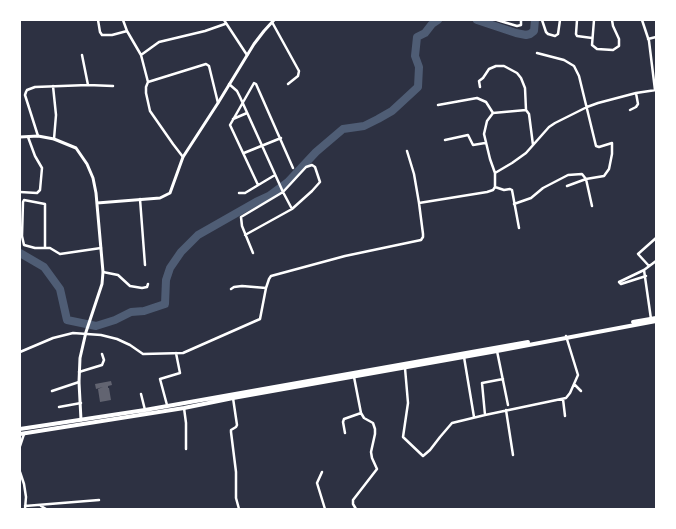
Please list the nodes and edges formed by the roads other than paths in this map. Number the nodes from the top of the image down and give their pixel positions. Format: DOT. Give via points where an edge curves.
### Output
graph roads {
  1 [pos="98,20"];
  2 [pos="123,20"];
  3 [pos="224,20"];
  4 [pos="497,20"];
  5 [pos="521,20"];
  6 [pos="542,20"];
  7 [pos="560,20"];
  8 [pos="577,20"];
  9 [pos="594,20"];
  10 [pos="612,20"];
  11 [pos="642,20"];
  12 [pos="273,21"];
  13 [pos="226,24"];
  14 [pos="127,31"];
  15 [pos="656,37"];
  16 [pos="592,38"];
  17 [pos="648,39"];
  18 [pos="537,53"];
  19 [pos="82,55"];
  20 [pos="141,55"];
  21 [pos="247,55"];
  22 [pos="148,82"];
  23 [pos="229,84"];
  24 [pos="288,84"];
  25 [pos="88,85"];
  26 [pos="53,86"];
  27 [pos="113,86"];
  28 [pos="480,87"];
  29 [pos="656,90"];
  30 [pos="636,93"];
  31 [pos="243,102"];
  32 [pos="218,103"];
  33 [pos="438,105"];
  34 [pos="587,107"];
  35 [pos="526,110"];
  36 [pos="630,110"];
  37 [pos="247,113"];
  38 [pos="493,113"];
  39 [pos="233,119"];
  40 [pos="38,136"];
  41 [pos="20,137"];
  42 [pos="28,137"];
  43 [pos="281,138"];
  44 [pos="54,139"];
  45 [pos="445,140"];
  46 [pos="485,143"];
  47 [pos="261,146"];
  48 [pos="534,146"];
  49 [pos="407,151"];
  50 [pos="244,153"];
  51 [pos="183,157"];
  52 [pos="293,168"];
  53 [pos="495,172"];
  54 [pos="275,175"];
  55 [pos="586,179"];
  56 [pos="258,185"];
  57 [pos="567,186"];
  58 [pos="495,187"];
  59 [pos="282,191"];
  60 [pos="20,192"];
  61 [pos="239,193"];
  62 [pos="140,199"];
  63 [pos="97,203"];
  64 [pos="419,203"];
  65 [pos="514,204"];
  66 [pos="592,206"];
  67 [pos="292,209"];
  68 [pos="519,228"];
  69 [pos="245,235"];
  70 [pos="656,238"];
  71 [pos="45,248"];
  72 [pos="102,248"];
  73 [pos="252,253"];
  74 [pos="656,262"];
  75 [pos="145,265"];
  76 [pos="649,266"];
  77 [pos="644,270"];
  78 [pos="104,272"];
  79 [pos="646,276"];
  80 [pos="148,284"];
  81 [pos="266,288"];
  82 [pos="231,289"];
  83 [pos="651,319"];
  84 [pos="656,320"];
  85 [pos="86,333"];
  86 [pos="567,337"];
  87 [pos="497,350"];
  88 [pos="20,352"];
  89 [pos="176,353"];
  90 [pos="102,354"];
  91 [pos="464,357"];
  92 [pos="405,368"];
  93 [pos="79,372"];
  94 [pos="354,375"];
  95 [pos="503,379"];
  96 [pos="79,382"];
  97 [pos="574,384"];
  98 [pos="52,391"];
  99 [pos="580,391"];
  100 [pos="141,394"];
  101 [pos="233,398"];
  102 [pos="563,399"];
  103 [pos="80,403"];
  104 [pos="167,405"];
  105 [pos="508,405"];
  106 [pos="59,408"];
  107 [pos="184,408"];
  108 [pos="145,410"];
  109 [pos="506,410"];
  110 [pos="361,413"];
  111 [pos="486,414"];
  112 [pos="565,416"];
  113 [pos="474,417"];
  114 [pos="81,420"];
  115 [pos="20,429"];
  116 [pos="345,433"];
  117 [pos="22,434"];
  118 [pos="20,446"];
  119 [pos="186,449"];
  120 [pos="513,455"];
  121 [pos="20,472"];
  122 [pos="322,472"];
  123 [pos="20,481"];
  124 [pos="24,484"];
  125 [pos="99,500"];
  126 [pos="41,506"];
  127 [pos="25,508"];
  128 [pos="46,509"];
  129 [pos="239,509"];
  130 [pos="325,509"];
  131 [pos="356,509"];
  1 -- 14 [label="street" via="102,35"];
  2 -- 14 [label="street"];
  3 -- 13 [label="street"];
  4 -- 5 [label="street" via="517,26 521,25"];
  6 -- 7 [label="street" via="546,32 555,36 558,34"];
  8 -- 16 [label="street" via="577,36"];
  9 -- 16 [label="street"];
  10 -- 16 [label="street" via="620,39 616,49 597,49 592,45"];
  11 -- 17 [label="street"];
  12 -- 21 [label="main road"];
  12 -- 24 [label="street" via="298,71 298,76"];
  13 -- 20 [label="street" via="159,42"];
  13 -- 21 [label="street"];
  14 -- 20 [label="street"];
  15 -- 17 [label="street"];
  17 -- 29 [label="street"];
  18 -- 34 [label="street" via="564,60 574,66"];
  19 -- 25 [label="street"];
  20 -- 22 [label="street"];
  21 -- 23 [label="main road"];
  22 -- 32 [label="street" via="203,64 208,65"];
  22 -- 51 [label="street" via="146,93 150,111"];
  23 -- 31 [label="street" via="237,90"];
  23 -- 32 [label="main road"];
  25 -- 26 [label="street"];
  25 -- 27 [label="street"];
  26 -- 40 [label="street" via="35,87 27,90 25,95"];
  26 -- 44 [label="street" via="56,115"];
  28 -- 35 [label="street" via="479,81 490,69 507,67 516,73 523,83"];
  29 -- 30 [label="street"];
  30 -- 34 [label="street"];
  30 -- 36 [label="street" via="638,104"];
  31 -- 37 [label="street"];
  31 -- 39 [label="street"];
  31 -- 43 [label="street" via="253,84 256,84"];
  32 -- 51 [label="main road"];
  33 -- 38 [label="street" via="477,98 486,102"];
  34 -- 48 [label="street" via="549,127"];
  34 -- 55 [label="street" via="596,146 613,144 605,175"];
  35 -- 38 [label="street"];
  35 -- 48 [label="street" via="530,114"];
  37 -- 39 [label="street"];
  37 -- 47 [label="street"];
  38 -- 46 [label="street" via="485,126"];
  39 -- 50 [label="street" via="231,127"];
  40 -- 42 [label="main road"];
  40 -- 44 [label="main road"];
  41 -- 42 [label="main road"];
  42 -- 60 [label="street" via="42,168 40,190 37,193"];
  43 -- 47 [label="street"];
  43 -- 52 [label="street"];
  44 -- 63 [label="main road" via="76,148 83,156 93,178"];
  45 -- 46 [label="street" via="468,135 473,145"];
  46 -- 53 [label="street"];
  47 -- 50 [label="street"];
  47 -- 54 [label="street"];
  48 -- 53 [label="street" via="512,164"];
  49 -- 64 [label="street"];
  50 -- 56 [label="street"];
  51 -- 62 [label="main road" via="170,193 160,198"];
  53 -- 58 [label="street"];
  54 -- 56 [label="street"];
  54 -- 59 [label="street"];
  55 -- 57 [label="street"];
  55 -- 65 [label="street" via="582,174 568,175 543,188 531,198"];
  55 -- 66 [label="street"];
  56 -- 61 [label="street"];
  58 -- 64 [label="street" via="487,192"];
  58 -- 65 [label="street" via="511,189"];
  59 -- 67 [label="street"];
  59 -- 67 [label="street" via="306,167 315,167 319,183"];
  59 -- 69 [label="street" via="241,217"];
  62 -- 63 [label="main road"];
  62 -- 75 [label="street"];
  63 -- 72 [label="main road"];
  64 -- 81 [label="street" via="423,234 421,240 276,274 269,279"];
  65 -- 68 [label="street"];
  67 -- 69 [label="street"];
  69 -- 73 [label="street"];
  70 -- 76 [label="street" via="638,254"];
  71 -- 71 [label="street" via="45,204 24,200 23,243 29,247"];
  71 -- 72 [label="street" via="53,249 60,254"];
  72 -- 78 [label="main road"];
  74 -- 76 [label="street"];
  76 -- 77 [label="street"];
  77 -- 79 [label="street"];
  77 -- 79 [label="street" via="619,282 621,284"];
  78 -- 80 [label="street" via="118,275 130,286 142,288"];
  78 -- 85 [label="main road"];
  79 -- 83 [label="street"];
  81 -- 82 [label="street" via="242,286"];
  81 -- 89 [label="street" via="260,319 203,345"];
  83 -- 84 [label="highway"];
  83 -- 86 [label="highway"];
  84 -- 86 [label="highway"];
  85 -- 88 [label="street" via="62,336"];
  85 -- 89 [label="street" via="117,339 143,354"];
  85 -- 93 [label="main road"];
  86 -- 87 [label="highway"];
  86 -- 97 [label="street" via="578,371"];
  87 -- 91 [label="highway"];
  87 -- 94 [label="highway"];
  87 -- 95 [label="street"];
  89 -- 104 [label="street" via="180,373 160,379"];
  90 -- 93 [label="street" via="102,365"];
  91 -- 92 [label="highway"];
  91 -- 113 [label="street"];
  92 -- 94 [label="highway"];
  92 -- 113 [label="street" via="408,403 403,436 421,455 426,454 452,424"];
  93 -- 96 [label="main road"];
  94 -- 101 [label="highway"];
  94 -- 104 [label="highway"];
  94 -- 110 [label="street"];
  95 -- 105 [label="street"];
  95 -- 111 [label="street" via="482,383"];
  96 -- 98 [label="street"];
  96 -- 103 [label="main road"];
  97 -- 99 [label="street"];
  97 -- 102 [label="street" via="570,393"];
  100 -- 108 [label="street"];
  101 -- 107 [label="highway"];
  101 -- 129 [label="street" via="237,424 231,432"];
  102 -- 109 [label="street"];
  102 -- 112 [label="street"];
  103 -- 106 [label="street"];
  103 -- 114 [label="main road"];
  104 -- 108 [label="highway"];
  107 -- 117 [label="highway"];
  107 -- 119 [label="street"];
  108 -- 114 [label="highway"];
  109 -- 111 [label="street"];
  109 -- 120 [label="street"];
  110 -- 116 [label="street" via="344,419"];
  110 -- 131 [label="street" via="373,423 375,429 371,455 377,469 353,500"];
  111 -- 113 [label="street"];
  114 -- 115 [label="highway"];
  117 -- 118 [label="street"];
  121 -- 124 [label="street"];
  122 -- 130 [label="street" via="317,483"];
  123 -- 124 [label="street"];
  124 -- 127 [label="street"];
  125 -- 126 [label="street"];
  126 -- 127 [label="street"];
  126 -- 128 [label="street"];
}
